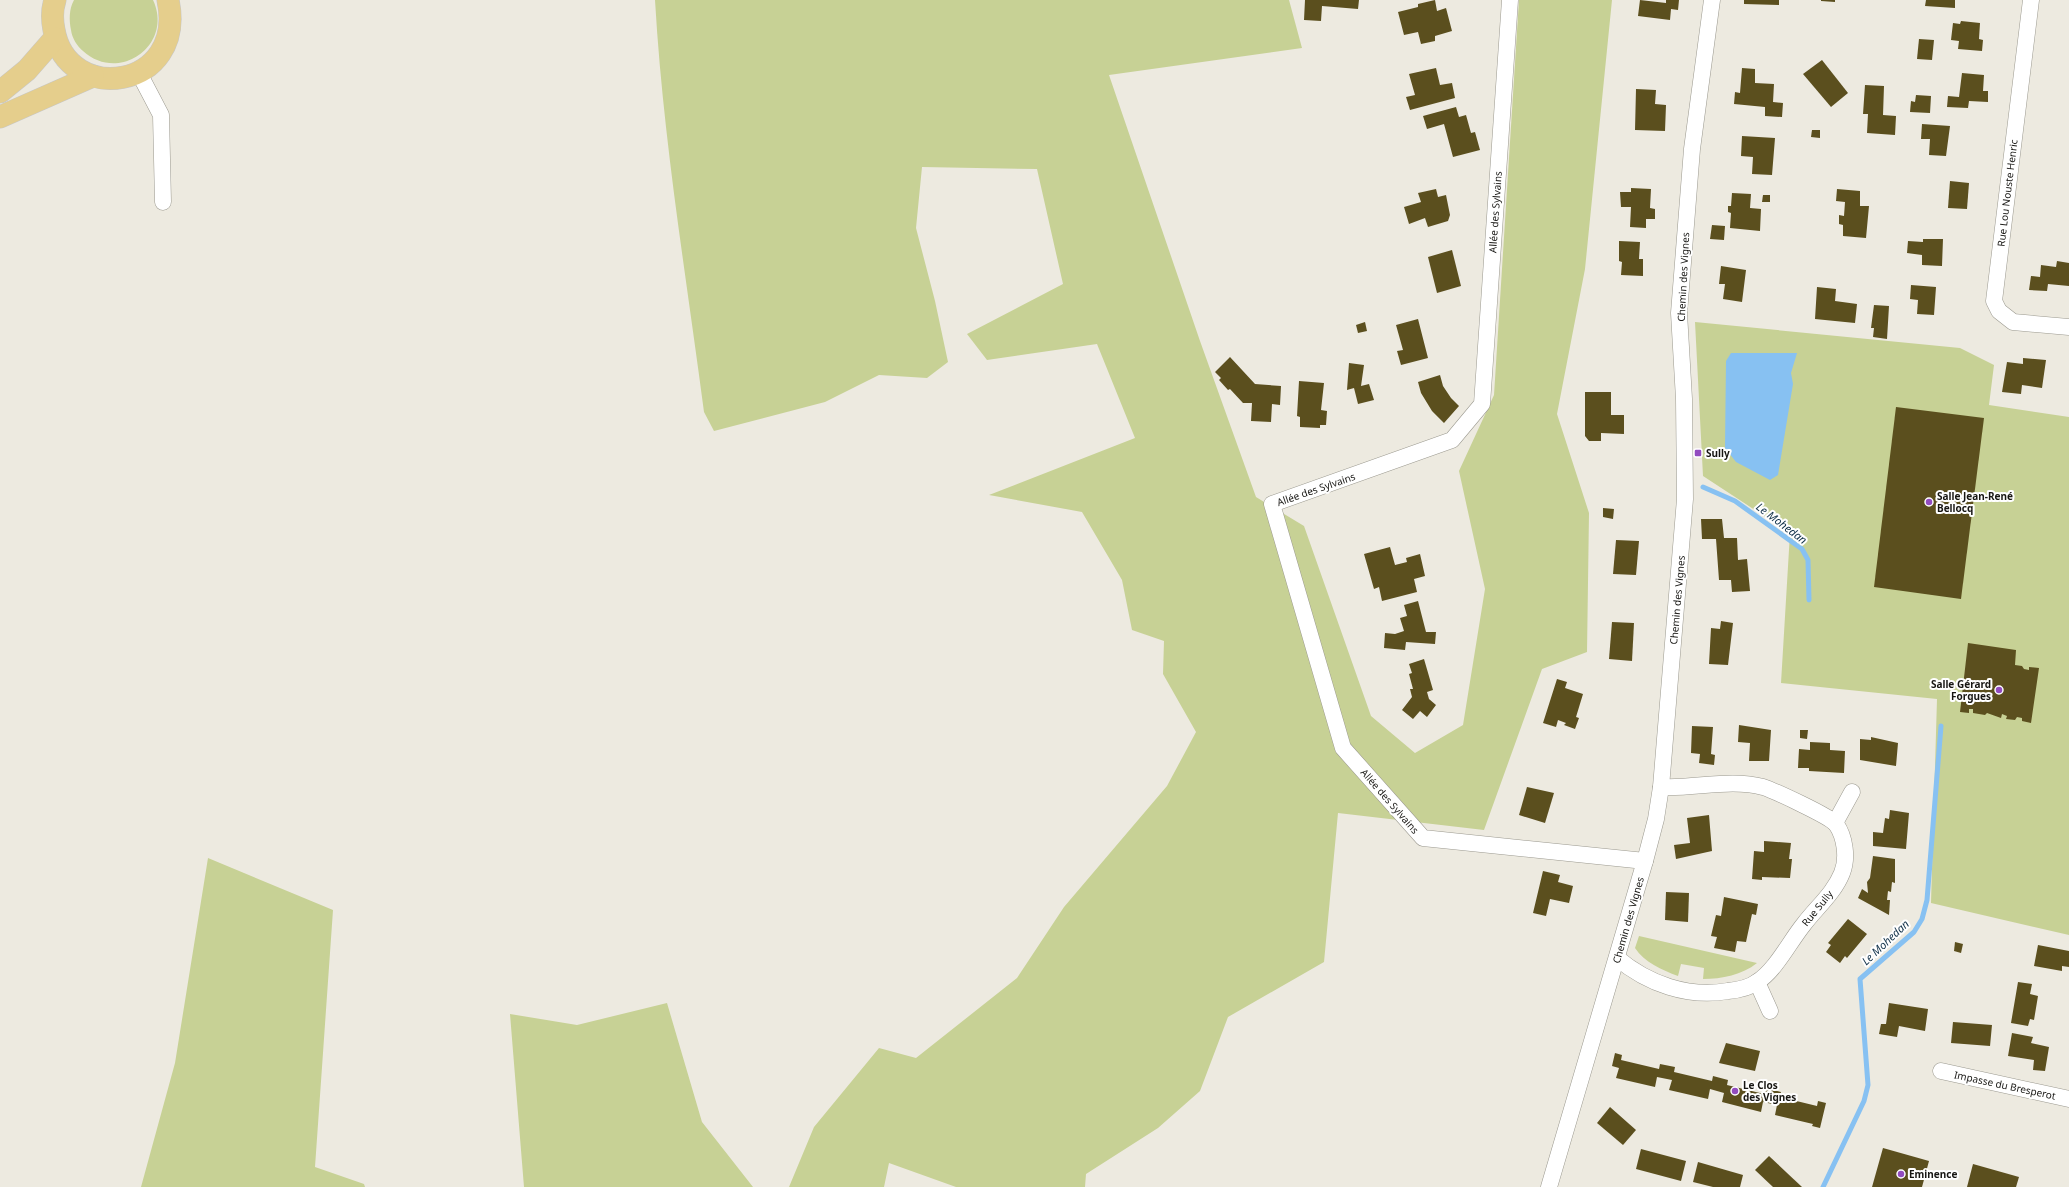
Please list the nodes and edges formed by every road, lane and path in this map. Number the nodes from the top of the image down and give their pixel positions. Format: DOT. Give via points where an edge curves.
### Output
graph roads {
  1 [pos="56,0"];
  2 [pos="168,0"];
  3 [pos="1510,0"];
  4 [pos="1712,0"];
  5 [pos="2031,0"];
  6 [pos="55,38"];
  7 [pos="139,73"];
  8 [pos="93,76"];
  9 [pos="0,92"];
  10 [pos="0,117"];
  11 [pos="163,202"];
  12 [pos="2069,327"];
  13 [pos="1661,787"];
  14 [pos="1852,792"];
  15 [pos="1835,823"];
  16 [pos="1645,861"];
  17 [pos="1617,958"];
  18 [pos="1757,982"];
  19 [pos="1770,1011"];
  20 [pos="1941,1071"];
  21 [pos="2069,1099"];
  22 [pos="1549,1187"];
  1 -- 6 [label="main road" via="52,22"];
  2 -- 7 [label="main road" via="171,17 168,39 153,63"];
  3 -- 16 [label="street, Allée des Sylvains" via="1482,404 1452,440 1272,504 1344,748 1423,838"];
  4 -- 13 [label="street, Chemin des Vignes" via="1692,149 1679,313 1686,499"];
  5 -- 12 [label="street, Rue Lou Nouste Henric" via="1994,301 1999,311 2013,322"];
  6 -- 8 [label="main road" via="64,54 76,67"];
  6 -- 9 [label="main road" via="27,70"];
  7 -- 8 [label="main road" via="124,78 108,79"];
  7 -- 11 [label="street" via="161,115"];
  8 -- 10 [label="main road"];
  13 -- 15 [label="street" via="1697,787 1734,782 1764,787 1804,805"];
  13 -- 16 [label="street, Chemin des Vignes"];
  14 -- 15 [label="street"];
  15 -- 18 [label="street, Rue Sully" via="1845,846 1843,872 1832,892 1804,923 1777,962"];
  16 -- 17 [label="street, Chemin des Vignes"];
  17 -- 18 [label="street, Rue Sully" via="1658,983 1682,992 1711,994 1740,989"];
  17 -- 22 [label="street, Chemin des Vignes"];
  18 -- 19 [label="street"];
  20 -- 21 [label="street, Impasse du Bresperot"];
}
